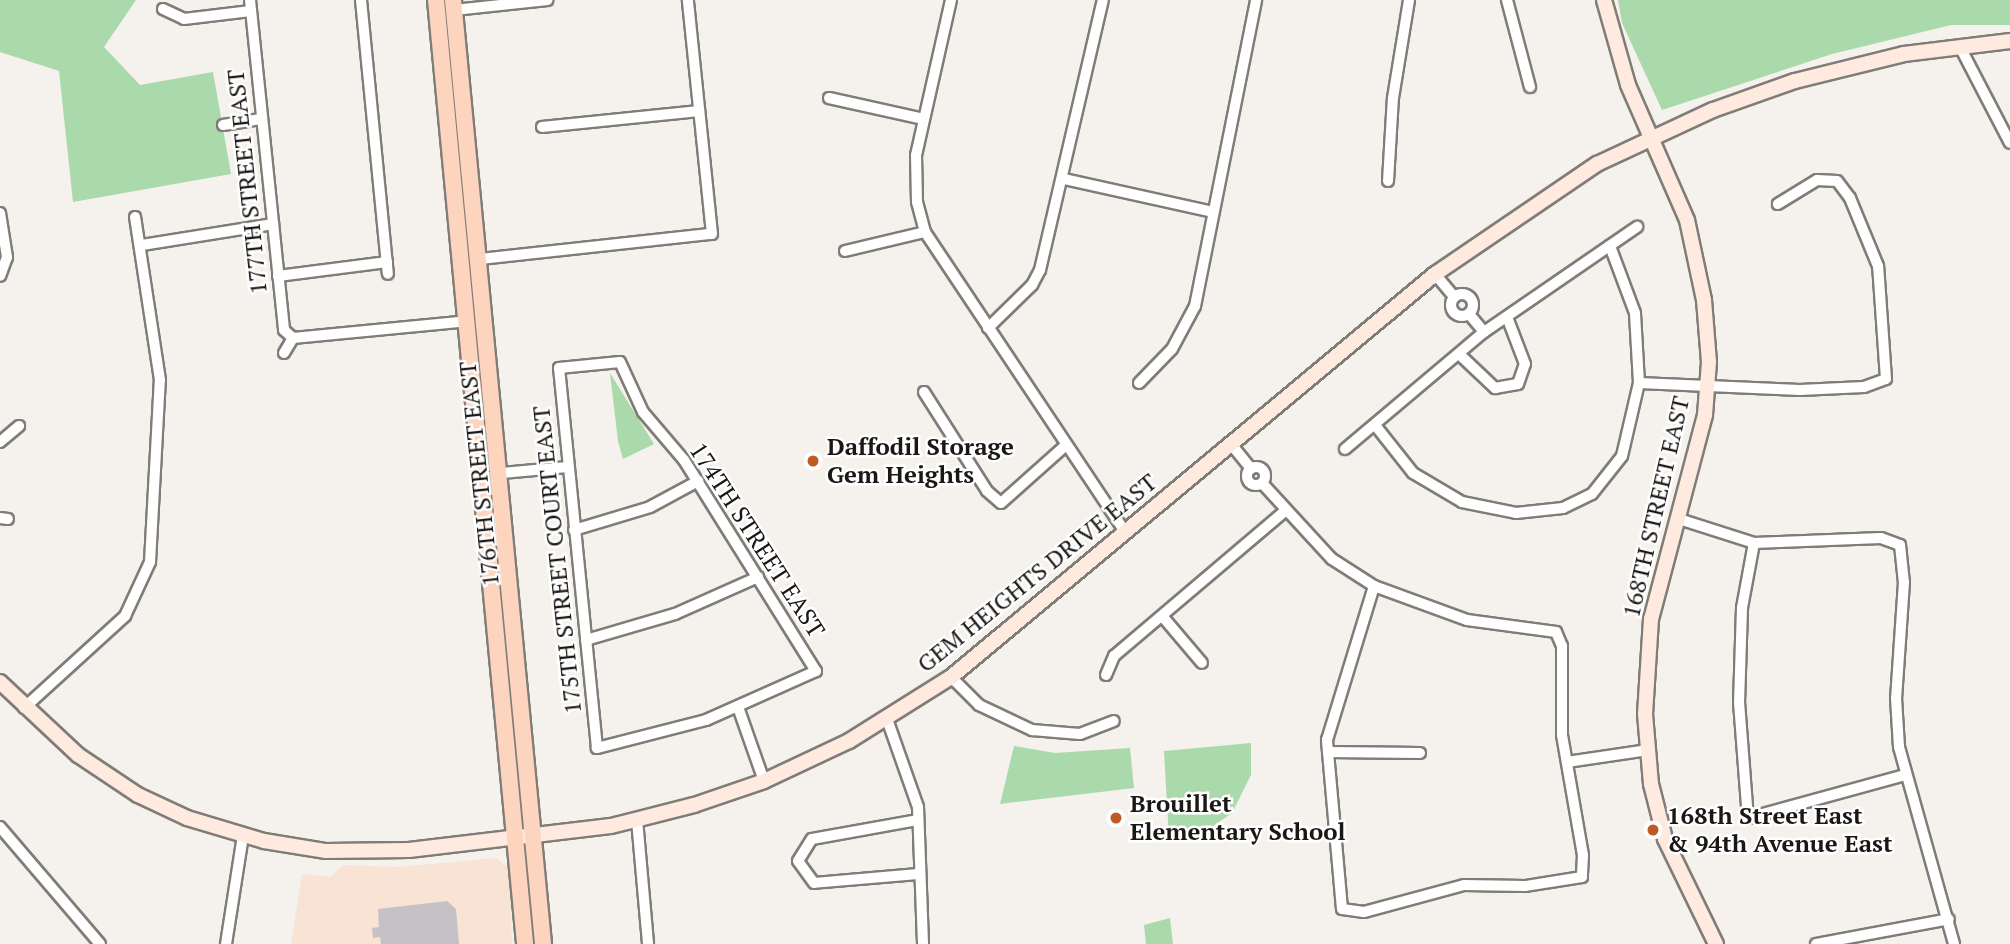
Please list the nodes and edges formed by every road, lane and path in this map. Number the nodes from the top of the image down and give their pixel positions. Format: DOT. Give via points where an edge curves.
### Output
graph roads {
  1 [pos="361,0"];
  2 [pos="436,0"];
  3 [pos="547,0"];
  4 [pos="688,0"];
  5 [pos="951,0"];
  6 [pos="1103,0"];
  7 [pos="1256,0"];
  8 [pos="1409,0"];
  9 [pos="1507,0"];
  10 [pos="1604,0"];
  11 [pos="453,4"];
  12 [pos="251,5"];
  13 [pos="163,9"];
  14 [pos="2010,41"];
  15 [pos="1960,47"];
  16 [pos="1530,87"];
  17 [pos="445,94"];
  18 [pos="829,98"];
  19 [pos="699,111"];
  20 [pos="261,119"];
  21 [pos="924,119"];
  22 [pos="223,125"];
  23 [pos="542,127"];
  24 [pos="1651,137"];
  25 [pos="2010,143"];
  26 [pos="1064,179"];
  27 [pos="1388,181"];
  28 [pos="1778,204"];
  29 [pos="1213,212"];
  30 [pos="0,213"];
  31 [pos="135,217"];
  32 [pos="273,224"];
  33 [pos="1637,227"];
  34 [pos="925,232"];
  35 [pos="142,245"];
  36 [pos="1610,246"];
  37 [pos="845,251"];
  38 [pos="480,259"];
  39 [pos="1435,274"];
  40 [pos="0,276"];
  41 [pos="278,276"];
  42 [pos="1454,297"];
  43 [pos="1469,314"];
  44 [pos="1507,317"];
  45 [pos="468,321"];
  46 [pos="988,328"];
  47 [pos="1484,332"];
  48 [pos="293,338"];
  49 [pos="284,353"];
  50 [pos="1459,354"];
  51 [pos="559,368"];
  52 [pos="1139,383"];
  53 [pos="1639,383"];
  54 [pos="1707,388"];
  55 [pos="924,393"];
  56 [pos="1375,425"];
  57 [pos="19,426"];
  58 [pos="497,428"];
  59 [pos="0,442"];
  60 [pos="1231,444"];
  61 [pos="1065,446"];
  62 [pos="1345,449"];
  63 [pos="568,467"];
  64 [pos="502,473"];
  65 [pos="698,481"];
  66 [pos="1285,511"];
  67 [pos="1679,519"];
  68 [pos="574,530"];
  69 [pos="1125,531"];
  70 [pos="1754,543"];
  71 [pos="758,578"];
  72 [pos="1374,586"];
  73 [pos="1163,617"];
  74 [pos="586,640"];
  75 [pos="1202,663"];
  76 [pos="1106,675"];
  77 [pos="951,677"];
  78 [pos="0,682"];
  79 [pos="738,707"];
  80 [pos="24,708"];
  81 [pos="887,719"];
  82 [pos="1114,721"];
  83 [pos="1648,750"];
  84 [pos="1328,752"];
  85 [pos="1420,753"];
  86 [pos="1567,762"];
  87 [pos="1905,775"];
  88 [pos="764,781"];
  89 [pos="918,820"];
  90 [pos="637,821"];
  91 [pos="0,827"];
  92 [pos="243,836"];
  93 [pos="537,837"];
  94 [pos="518,838"];
  95 [pos="918,874"];
  96 [pos="1949,919"];
  97 [pos="100,944"];
  98 [pos="226,944"];
  99 [pos="525,944"];
  100 [pos="543,944"];
  101 [pos="648,944"];
  102 [pos="923,944"];
  103 [pos="1716,944"];
  104 [pos="1816,944"];
  105 [pos="1954,944"];
  1 -- 41 [label="street" via="388,268"];
  2 -- 17 [label="main road, 176TH STREET EAST"];
  3 -- 11 [label="street"];
  4 -- 19 [label="street"];
  5 -- 21 [label="street"];
  6 -- 26 [label="street"];
  7 -- 29 [label="street"];
  8 -- 27 [label="street" via="1391,110"];
  9 -- 16 [label="street"];
  10 -- 24 [label="street, 168TH STREET EAST" via="1617,53"];
  11 -- 38 [label="main road, 176TH STREET EAST"];
  12 -- 13 [label="street" via="184,19"];
  12 -- 20 [label="street, 177TH STREET EAST"];
  14 -- 15 [label="street, GEM HEIGHTS DRIVE EAST"];
  15 -- 24 [label="street, GEM HEIGHTS DRIVE EAST" via="1796,81"];
  15 -- 25 [label="street"];
  17 -- 38 [label="main road" via="459,146 471,254"];
  17 -- 45 [label="main road, 176TH STREET EAST"];
  18 -- 21 [label="street"];
  19 -- 23 [label="street"];
  19 -- 38 [label="street" via="712,234"];
  20 -- 22 [label="street"];
  20 -- 32 [label="street, 177TH STREET EAST"];
  21 -- 34 [label="street" via="915,178"];
  24 -- 39 [label="street, GEM HEIGHTS DRIVE EAST" via="1562,185"];
  24 -- 54 [label="street, 168TH STREET EAST" via="1699,264 1708,331"];
  26 -- 29 [label="street"];
  26 -- 46 [label="street" via="1040,270 1026,292"];
  28 -- 54 [label="street" via="1807,182 1840,183 1878,266 1889,372 1883,382 1800,390"];
  29 -- 52 [label="street" via="1195,306 1172,349"];
  30 -- 40 [label="street" via="7,257"];
  31 -- 35 [label="street"];
  32 -- 35 [label="street"];
  32 -- 41 [label="street, 177TH STREET EAST"];
  33 -- 36 [label="street"];
  34 -- 37 [label="street"];
  34 -- 46 [label="street"];
  35 -- 80 [label="street" via="160,380 148,570 120,622"];
  36 -- 44 [label="street"];
  36 -- 53 [label="street" via="1633,302"];
  38 -- 58 [label="main road, 176TH STREET EAST"];
  39 -- 42 [label="street"];
  39 -- 60 [label="street, GEM HEIGHTS DRIVE EAST"];
  41 -- 48 [label="street, 177TH STREET EAST" via="284,330"];
  42 -- 43 [label="street" via="1453,313"];
  42 -- 43 [label="street" via="1470,298"];
  43 -- 47 [label="street"];
  44 -- 47 [label="street"];
  44 -- 50 [label="street" via="1525,364 1518,384 1496,388"];
  45 -- 48 [label="street"];
  45 -- 58 [label="main road" via="478,326 486,396"];
  45 -- 94 [label="main road, 176TH STREET EAST"];
  46 -- 61 [label="street"];
  47 -- 50 [label="street"];
  48 -- 49 [label="street"];
  50 -- 56 [label="street"];
  51 -- 63 [label="street, 175TH STREET COURT EAST"];
  51 -- 65 [label="street, 174TH STREET EAST" via="621,362 643,412"];
  53 -- 54 [label="street"];
  53 -- 56 [label="street" via="1628,441 1607,481 1577,503 1533,512 1480,507 1444,494 1413,473"];
  54 -- 67 [label="street, 168TH STREET EAST"];
  55 -- 61 [label="street" via="987,491 1001,503"];
  56 -- 62 [label="street"];
  57 -- 59 [label="street"];
  58 -- 64 [label="main road, 176TH STREET EAST"];
  60 -- 66 [label="street" via="1251,469 1250,481 1262,483"];
  60 -- 69 [label="street, GEM HEIGHTS DRIVE EAST"];
  61 -- 69 [label="street"];
  63 -- 64 [label="street"];
  63 -- 68 [label="street, 175TH STREET COURT EAST"];
  64 -- 93 [label="main road, 176TH STREET EAST"];
  65 -- 68 [label="street" via="640,511"];
  65 -- 71 [label="street, 174TH STREET EAST"];
  66 -- 72 [label="street" via="1332,559"];
  66 -- 73 [label="street"];
  67 -- 70 [label="street"];
  67 -- 83 [label="street, 168TH STREET EAST" via="1651,619"];
  68 -- 74 [label="street, 175TH STREET COURT EAST"];
  69 -- 77 [label="street, GEM HEIGHTS DRIVE EAST"];
  70 -- 87 [label="street" via="1881,538 1900,545 1904,582 1896,721"];
  70 -- 87 [label="street" via="1742,608 1739,702 1748,818"];
  71 -- 74 [label="street" via="675,614"];
  71 -- 79 [label="street, 174TH STREET EAST" via="816,671"];
  72 -- 84 [label="street" via="1332,712"];
  72 -- 86 [label="street" via="1467,620 1556,632 1563,658 1560,711"];
  73 -- 75 [label="street"];
  73 -- 76 [label="street" via="1114,656"];
  74 -- 79 [label="street, 175TH STREET COURT EAST" via="597,748 663,734"];
  77 -- 81 [label="street, GEM HEIGHTS DRIVE EAST"];
  77 -- 82 [label="street" via="979,705 1032,730 1080,734"];
  78 -- 80 [label="street, GEM HEIGHTS DRIVE EAST"];
  79 -- 88 [label="street"];
  80 -- 92 [label="street, GEM HEIGHTS DRIVE EAST" via="78,755 138,795"];
  81 -- 88 [label="street, GEM HEIGHTS DRIVE EAST"];
  81 -- 89 [label="street" via="914,785"];
  83 -- 86 [label="street"];
  83 -- 103 [label="street, 168TH STREET EAST" via="1665,839"];
  84 -- 85 [label="street"];
  84 -- 86 [label="street" via="1337,892 1346,911 1378,909 1464,885 1525,886 1582,877"];
  87 -- 96 [label="street"];
  88 -- 90 [label="street, GEM HEIGHTS DRIVE EAST"];
  89 -- 95 [label="street"];
  89 -- 95 [label="street" via="812,839 798,860 814,883"];
  90 -- 93 [label="street, GEM HEIGHTS DRIVE EAST"];
  90 -- 101 [label="street"];
  91 -- 97 [label="street"];
  92 -- 94 [label="street, GEM HEIGHTS DRIVE EAST" via="369,852"];
  92 -- 98 [label="street"];
  93 -- 94 [label="street, GEM HEIGHTS DRIVE EAST"];
  93 -- 100 [label="main road, 176TH STREET EAST"];
  94 -- 99 [label="main road, 176TH STREET EAST"];
  95 -- 102 [label="street"];
  96 -- 104 [label="street"];
  96 -- 105 [label="street"];
}
